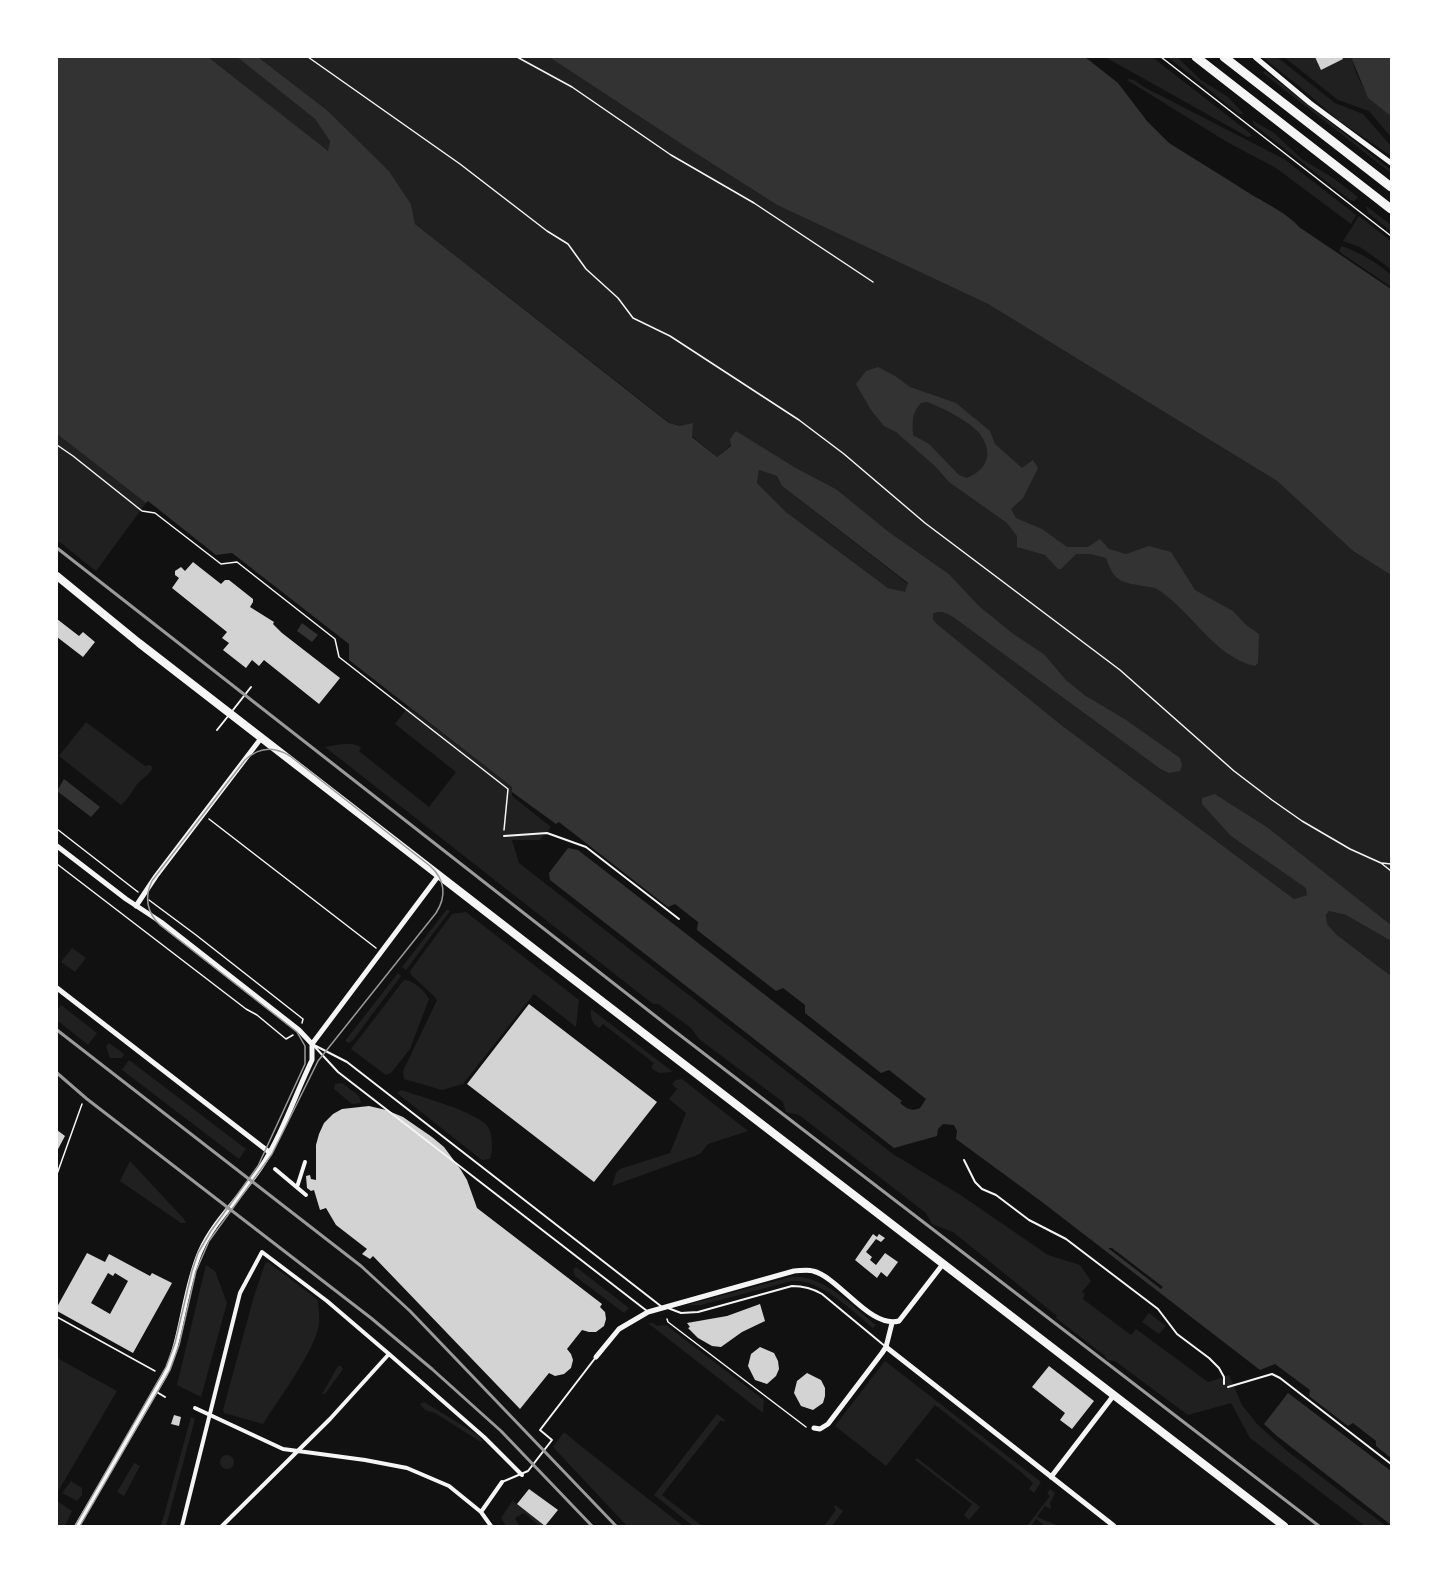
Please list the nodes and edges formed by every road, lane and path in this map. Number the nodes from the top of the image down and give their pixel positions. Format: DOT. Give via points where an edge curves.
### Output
graph roads {
  1 [pos="309,57"];
  2 [pos="517,57"];
  3 [pos="1161,57"];
  4 [pos="1196,57"];
  5 [pos="1224,57"];
  6 [pos="1255,57"];
  7 [pos="1391,163"];
  8 [pos="1391,187"];
  9 [pos="1391,209"];
  10 [pos="1391,236"];
  11 [pos="873,282"];
  12 [pos="57,445"];
  13 [pos="57,576"];
  14 [pos="251,687"];
  15 [pos="217,730"];
  16 [pos="262,737"];
  17 [pos="204,814"];
  18 [pos="57,829"];
  19 [pos="504,836"];
  20 [pos="57,846"];
  21 [pos="1381,863"];
  22 [pos="57,864"];
  23 [pos="1391,864"];
  24 [pos="1391,871"];
  25 [pos="439,875"];
  26 [pos="143,896"];
  27 [pos="136,906"];
  28 [pos="679,919"];
  29 [pos="381,952"];
  30 [pos="57,988"];
  31 [pos="300,1028"];
  32 [pos="296,1033"];
  33 [pos="312,1044"];
  34 [pos="82,1104"];
  35 [pos="269,1152"];
  36 [pos="964,1160"];
  37 [pos="305,1162"];
  38 [pos="275,1169"];
  39 [pos="57,1174"];
  40 [pos="297,1187"];
  41 [pos="306,1195"];
  42 [pos="944,1264"];
  43 [pos="663,1307"];
  44 [pos="648,1312"];
  45 [pos="57,1317"];
  46 [pos="667,1319"];
  47 [pos="892,1323"];
  48 [pos="886,1347"];
  49 [pos="389,1354"];
  50 [pos="596,1357"];
  51 [pos="155,1371"];
  52 [pos="1224,1384"];
  53 [pos="1228,1387"];
  54 [pos="156,1391"];
  55 [pos="1114,1395"];
  56 [pos="165,1397"];
  57 [pos="195,1408"];
  58 [pos="209,1414"];
  59 [pos="814,1428"];
  60 [pos="298,1452"];
  61 [pos="1391,1464"];
  62 [pos="522,1475"];
  63 [pos="1051,1477"];
  64 [pos="502,1482"];
  65 [pos="481,1512"];
  66 [pos="77,1526"];
  67 [pos="182,1526"];
  68 [pos="222,1526"];
  69 [pos="491,1526"];
  70 [pos="1114,1526"];
  71 [pos="1284,1526"];
  1 -- 21 [label="path" via="568,244 633,318 670,336 844,453 925,523 1120,670 1233,771 1302,821"];
  2 -- 11 [label="path" via="572,87 671,155 754,203"];
  3 -- 10 [label="path"];
  4 -- 9 [label="highway"];
  5 -- 8 [label="highway"];
  6 -- 7 [label="street"];
  12 -- 19 [label="path" via="142,511 155,513 221,564 237,562 335,639 339,657 508,789"];
  13 -- 16 [label="main road"];
  14 -- 15 [label="lane"];
  16 -- 17 [label="street"];
  16 -- 25 [label="main road"];
  17 -- 26 [label="street"];
  17 -- 29 [label="path"];
  18 -- 26 [label="path"];
  19 -- 28 [label="lane" via="547,833 579,844"];
  20 -- 27 [label="street"];
  21 -- 23 [label="path"];
  21 -- 24 [label="path"];
  22 -- 32 [label="path" via="286,1039"];
  25 -- 29 [label="street"];
  25 -- 42 [label="main road"];
  26 -- 27 [label="street"];
  26 -- 31 [label="path" via="303,1019"];
  27 -- 33 [label="street"];
  29 -- 33 [label="street"];
  30 -- 35 [label="street"];
  33 -- 35 [label="street" via="312,1059"];
  33 -- 43 [label="lane" via="347,1062"];
  33 -- 44 [label="lane" via="338,1072"];
  34 -- 39 [label="path"];
  35 -- 54 [label="street" via="201,1251 175,1352"];
  36 -- 52 [label="lane" via="982,1189 1066,1239 1158,1309 1177,1334 1219,1368"];
  37 -- 40 [label="street"];
  38 -- 40 [label="street"];
  40 -- 41 [label="street"];
  42 -- 47 [label="street" via="904,1316"];
  42 -- 55 [label="main road"];
  43 -- 44 [label="street"];
  43 -- 47 [label="street" via="794,1271 812,1270 876,1316"];
  43 -- 48 [label="lane" via="681,1313 698,1312 801,1286 822,1294"];
  44 -- 50 [label="street" via="618,1329"];
  45 -- 51 [label="path"];
  46 -- 59 [label="path" via="794,1419"];
  47 -- 48 [label="street"];
  48 -- 59 [label="street" via="828,1424"];
  48 -- 63 [label="street"];
  49 -- 58 [label="street" via="262,1252 240,1293"];
  49 -- 60 [label="street"];
  49 -- 62 [label="street"];
  50 -- 62 [label="lane" via="540,1430 552,1440"];
  53 -- 61 [label="lane" via="1272,1374"];
  54 -- 56 [label="lane"];
  54 -- 66 [label="street"];
  55 -- 63 [label="street"];
  55 -- 71 [label="main road"];
  57 -- 58 [label="street"];
  58 -- 60 [label="street"];
  58 -- 67 [label="street"];
  60 -- 65 [label="street" via="407,1468 449,1486"];
  60 -- 68 [label="street"];
  62 -- 64 [label="lane"];
  63 -- 70 [label="street"];
  64 -- 65 [label="street"];
  65 -- 69 [label="street"];
}
